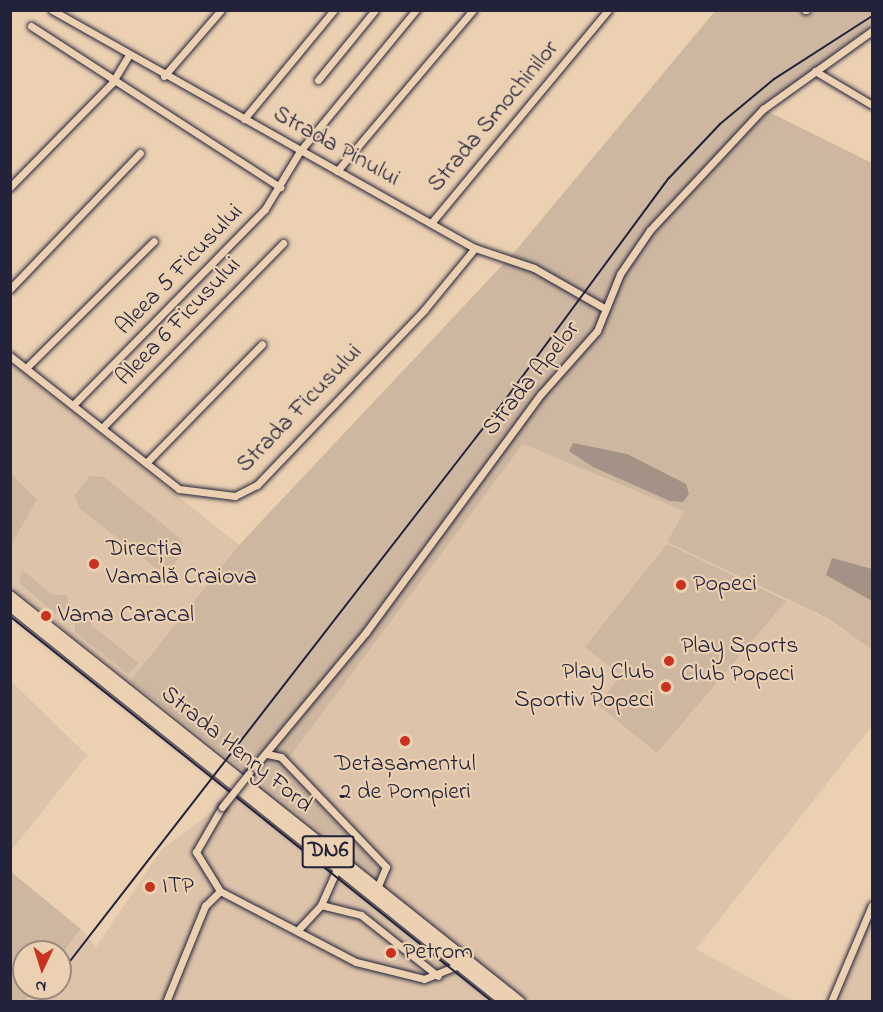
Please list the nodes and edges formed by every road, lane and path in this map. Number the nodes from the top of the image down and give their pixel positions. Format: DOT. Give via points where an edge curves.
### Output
graph roads {
  1 [pos="52,10"];
  2 [pos="221,10"];
  3 [pos="334,10"];
  4 [pos="375,10"];
  5 [pos="416,10"];
  6 [pos="473,10"];
  7 [pos="608,10"];
  8 [pos="31,26"];
  9 [pos="873,32"];
  10 [pos="128,56"];
  11 [pos="815,71"];
  12 [pos="164,76"];
  13 [pos="318,80"];
  14 [pos="112,83"];
  15 [pos="873,105"];
  16 [pos="244,119"];
  17 [pos="300,151"];
  18 [pos="140,153"];
  19 [pos="337,171"];
  20 [pos="10,187"];
  21 [pos="280,187"];
  22 [pos="432,222"];
  23 [pos="154,241"];
  24 [pos="283,243"];
  25 [pos="475,248"];
  26 [pos="10,289"];
  27 [pos="604,308"];
  28 [pos="262,344"];
  29 [pos="10,356"];
  30 [pos="27,368"];
  31 [pos="74,404"];
  32 [pos="102,428"];
  33 [pos="146,463"];
  34 [pos="10,596"];
  35 [pos="10,606"];
  36 [pos="267,754"];
  37 [pos="337,869"];
  38 [pos="376,890"];
  39 [pos="220,891"];
  40 [pos="321,905"];
  41 [pos="873,905"];
  42 [pos="297,931"];
  43 [pos="457,966"];
  44 [pos="438,976"];
  45 [pos="166,1002"];
  46 [pos="505,1002"];
  47 [pos="520,1002"];
  48 [pos="831,1002"];
  1 -- 10 [label="street, Strada Pinului"];
  2 -- 12 [label="street"];
  3 -- 16 [label="street"];
  4 -- 13 [label="street"];
  5 -- 17 [label="street, Aleea 5 Ficusului"];
  6 -- 19 [label="street"];
  7 -- 22 [label="street, Strada Smochinilor"];
  8 -- 14 [label="street"];
  9 -- 11 [label="street, Strada Apelor"];
  10 -- 12 [label="street, Strada Pinului"];
  10 -- 14 [label="street"];
  11 -- 15 [label="street"];
  11 -- 27 [label="street, Strada Apelor" via="764,109 697,175 650,230"];
  12 -- 16 [label="street, Strada Pinului"];
  14 -- 20 [label="street"];
  14 -- 21 [label="street"];
  16 -- 17 [label="street, Strada Pinului"];
  17 -- 19 [label="street, Strada Pinului"];
  17 -- 21 [label="street, Aleea 5 Ficusului"];
  18 -- 26 [label="street"];
  19 -- 22 [label="street, Strada Pinului"];
  21 -- 31 [label="street, Aleea 5 Ficusului" via="156,327"];
  22 -- 25 [label="street, Strada Pinului"];
  23 -- 30 [label="street"];
  24 -- 32 [label="street, Aleea 6 Ficusului"];
  25 -- 27 [label="street, Strada Pinului" via="534,267"];
  25 -- 33 [label="street, Strada Ficusului" via="424,310 247,493 197,495 179,489"];
  27 -- 36 [label="street, Strada Apelor" via="597,331 541,394 381,612"];
  28 -- 33 [label="street"];
  29 -- 30 [label="street, Strada Ficusului"];
  30 -- 31 [label="street, Strada Ficusului"];
  31 -- 32 [label="street, Strada Ficusului"];
  32 -- 33 [label="street, Strada Ficusului"];
  34 -- 38 [label="main road, Strada Henry Ford / DN6"];
  35 -- 37 [label="main road, Strada Henry Ford / DN6"];
  36 -- 38 [label="street" via="281,757 387,867"];
  36 -- 39 [label="street, Strada Apelor, bridge" via="222,807 196,852"];
  37 -- 40 [label="street"];
  37 -- 43 [label="main road, Strada Henry Ford / DN6"];
  38 -- 47 [label="main road, Strada Henry Ford / DN6"];
  39 -- 42 [label="street"];
  39 -- 45 [label="street" via="204,906"];
  40 -- 42 [label="street"];
  40 -- 44 [label="street" via="361,915"];
  41 -- 48 [label="street"];
  42 -- 44 [label="street" via="356,962 410,977"];
  43 -- 44 [label="street"];
  43 -- 46 [label="main road, Strada Henry Ford / DN6"];
}
